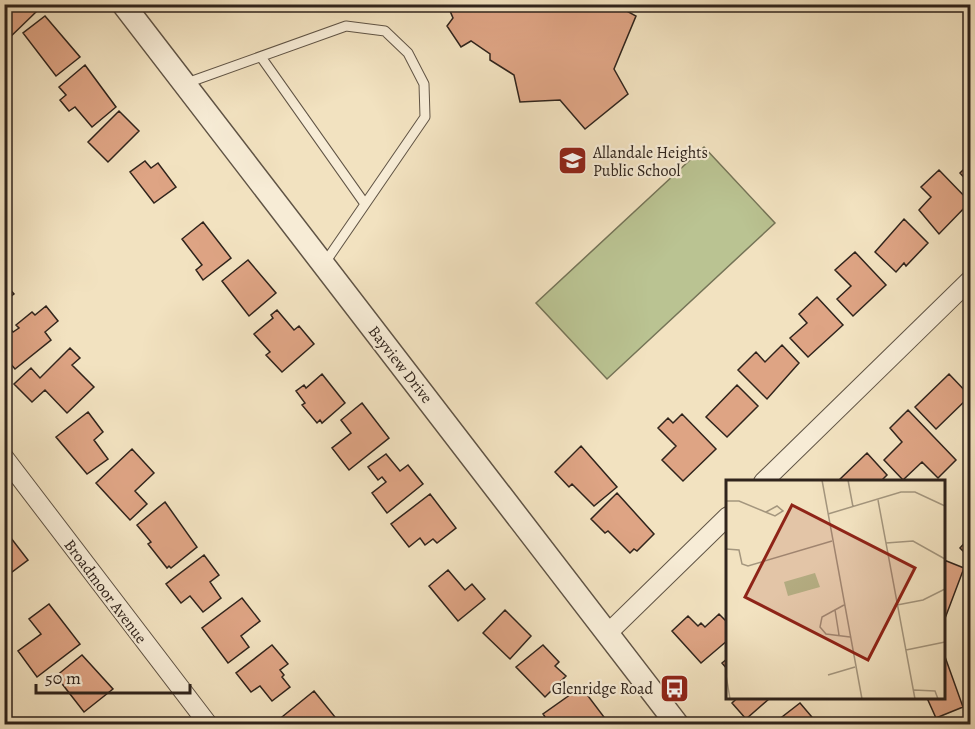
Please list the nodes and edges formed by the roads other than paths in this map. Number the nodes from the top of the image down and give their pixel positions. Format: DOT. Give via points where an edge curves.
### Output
graph roads {
  1 [pos="123,4"];
  2 [pos="261,57"];
  3 [pos="184,84"];
  4 [pos="365,204"];
  5 [pos="324,264"];
  6 [pos="970,280"];
  7 [pos="4,457"];
  8 [pos="765,480"];
  9 [pos="726,518"];
  10 [pos="607,633"];
  11 [pos="208,724"];
  12 [pos="677,724"];
  1 -- 3 [label="street, Bayview Drive"];
  2 -- 3 [label="lane"];
  2 -- 4 [label="lane"];
  2 -- 4 [label="lane" via="346,26 385,31 408,53 424,84 425,117"];
  3 -- 5 [label="street, Bayview Drive"];
  4 -- 5 [label="lane"];
  5 -- 10 [label="street, Bayview Drive"];
  6 -- 8 [label="street"];
  7 -- 11 [label="street, Broadmoor Avenue"];
  9 -- 10 [label="street"];
  10 -- 12 [label="street, Bayview Drive"];
}
